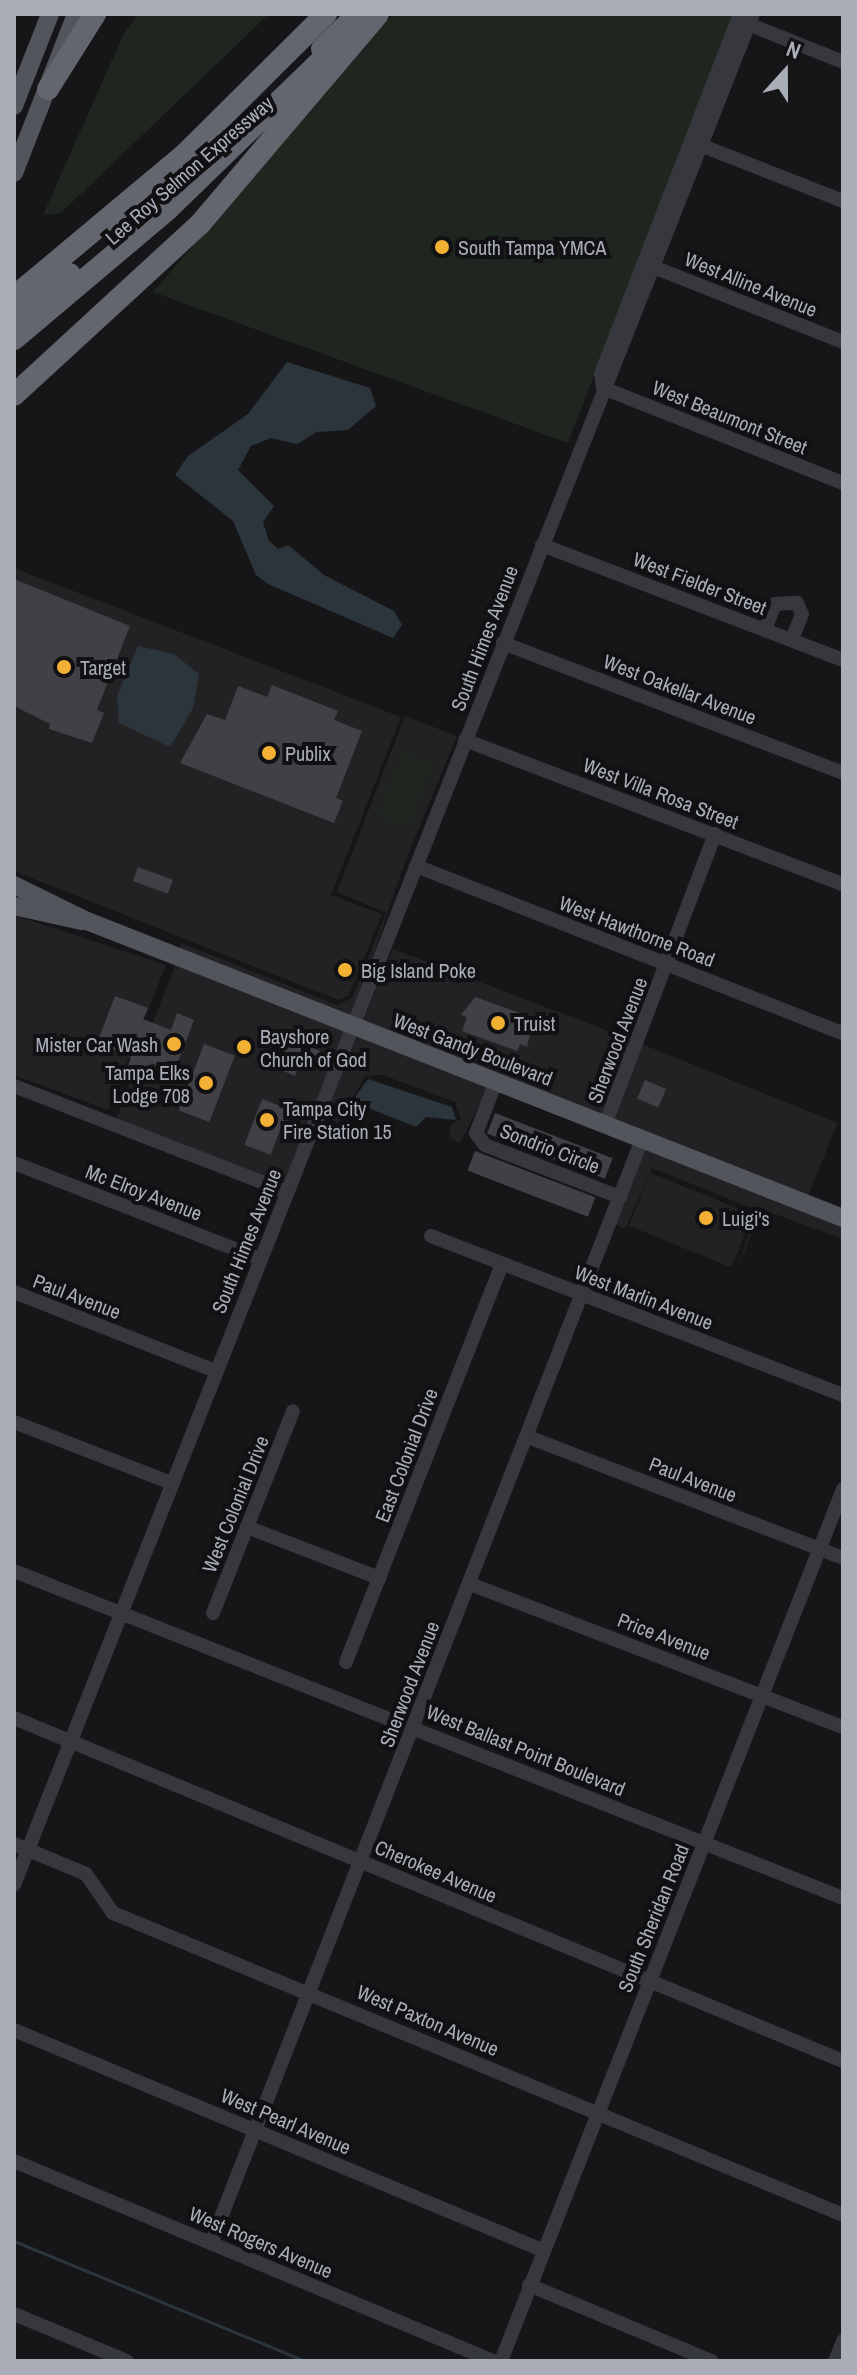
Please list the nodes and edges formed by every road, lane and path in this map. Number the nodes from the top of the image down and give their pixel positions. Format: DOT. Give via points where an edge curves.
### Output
graph roads {
  1 [pos="50,14"];
  2 [pos="76,14"];
  3 [pos="95,14"];
  4 [pos="326,14"];
  5 [pos="358,14"];
  6 [pos="366,14"];
  7 [pos="378,14"];
  8 [pos="302,18"];
  9 [pos="745,18"];
  10 [pos="843,62"];
  11 [pos="48,89"];
  12 [pos="14,106"];
  13 [pos="698,144"];
  14 [pos="14,173"];
  15 [pos="843,201"];
  16 [pos="650,266"];
  17 [pos="14,284"];
  18 [pos="14,297"];
  19 [pos="14,318"];
  20 [pos="14,339"];
  21 [pos="843,342"];
  22 [pos="603,388"];
  23 [pos="14,395"];
  24 [pos="843,483"];
  25 [pos="542,545"];
  26 [pos="765,629"];
  27 [pos="792,639"];
  28 [pos="503,643"];
  29 [pos="843,660"];
  30 [pos="465,740"];
  31 [pos="843,773"];
  32 [pos="715,834"];
  33 [pos="416,866"];
  34 [pos="843,884"];
  35 [pos="14,885"];
  36 [pos="14,906"];
  37 [pos="87,921"];
  38 [pos="667,964"];
  39 [pos="355,1027"];
  40 [pos="843,1033"];
  41 [pos="496,1082"];
  42 [pos="14,1086"];
  43 [pos="605,1125"];
  44 [pos="642,1139"];
  45 [pos="14,1163"];
  46 [pos="287,1192"];
  47 [pos="620,1197"];
  48 [pos="843,1218"];
  49 [pos="431,1236"];
  50 [pos="260,1259"];
  51 [pos="502,1264"];
  52 [pos="14,1292"];
  53 [pos="584,1295"];
  54 [pos="216,1371"];
  55 [pos="843,1395"];
  56 [pos="293,1411"];
  57 [pos="14,1422"];
  58 [pos="528,1437"];
  59 [pos="171,1483"];
  60 [pos="843,1489"];
  61 [pos="247,1527"];
  62 [pos="820,1549"];
  63 [pos="843,1558"];
  64 [pos="14,1571"];
  65 [pos="379,1578"];
  66 [pos="470,1584"];
  67 [pos="121,1612"];
  68 [pos="213,1613"];
  69 [pos="346,1662"];
  70 [pos="762,1695"];
  71 [pos="14,1718"];
  72 [pos="414,1726"];
  73 [pos="843,1727"];
  74 [pos="70,1740"];
  75 [pos="704,1843"];
  76 [pos="21,1846"];
  77 [pos="361,1861"];
  78 [pos="14,1885"];
  79 [pos="843,1898"];
  80 [pos="649,1981"];
  81 [pos="310,1992"];
  82 [pos="14,2030"];
  83 [pos="843,2061"];
  84 [pos="598,2113"];
  85 [pos="256,2130"];
  86 [pos="14,2161"];
  87 [pos="843,2215"];
  88 [pos="211,2243"];
  89 [pos="542,2250"];
  90 [pos="529,2285"];
  91 [pos="14,2314"];
  92 [pos="843,2341"];
  93 [pos="127,2361"];
  94 [pos="493,2361"];
  95 [pos="501,2361"];
  96 [pos="712,2361"];
  97 [pos="835,2361"];
  1 -- 12 [label="main road"];
  2 -- 11 [label="main road"];
  3 -- 11 [label="highway"];
  4 -- 18 [label="highway" via="185,154"];
  5 -- 19 [label="highway, Lee Roy Selmon Expressway" via="204,159"];
  6 -- 20 [label="highway" via="210,170"];
  7 -- 23 [label="highway" via="200,224"];
  8 -- 17 [label="highway, Lee Roy Selmon Expressway" via="153,165"];
  9 -- 10 [label="street"];
  9 -- 13 [label="street, South Himes Avenue"];
  11 -- 14 [label="main road"];
  13 -- 15 [label="street"];
  13 -- 16 [label="street, South Himes Avenue"];
  16 -- 21 [label="street, West Alline Avenue"];
  16 -- 22 [label="street, South Himes Avenue" via="601,374"];
  22 -- 24 [label="street, West Beaumont Street"];
  22 -- 25 [label="street, South Himes Avenue"];
  25 -- 26 [label="street, West Fielder Street"];
  25 -- 28 [label="street, South Himes Avenue"];
  26 -- 27 [label="street, West Fielder Street"];
  26 -- 27 [label="street" via="775,604 797,603 802,614"];
  27 -- 29 [label="street, West Fielder Street"];
  28 -- 30 [label="street, South Himes Avenue"];
  28 -- 31 [label="street, West Oakellar Avenue"];
  30 -- 32 [label="street, West Villa Rosa Street"];
  30 -- 33 [label="street, South Himes Avenue"];
  32 -- 34 [label="street, West Villa Rosa Street"];
  32 -- 38 [label="street, Sherwood Avenue"];
  33 -- 38 [label="street, West Hawthorne Road"];
  33 -- 39 [label="street, South Himes Avenue"];
  35 -- 37 [label="main road, West Gandy Boulevard"];
  36 -- 37 [label="main road, West Gandy Boulevard"];
  37 -- 39 [label="main road, West Gandy Boulevard"];
  38 -- 40 [label="street, West Hawthorne Road"];
  38 -- 43 [label="street, Sherwood Avenue"];
  39 -- 41 [label="main road, West Gandy Boulevard"];
  39 -- 46 [label="street, South Himes Avenue"];
  41 -- 43 [label="main road, West Gandy Boulevard"];
  41 -- 47 [label="street, Sondrio Circle" via="476,1133 485,1145"];
  42 -- 46 [label="street"];
  43 -- 44 [label="main road, West Gandy Boulevard"];
  44 -- 47 [label="street, Sherwood Avenue"];
  44 -- 48 [label="main road, West Gandy Boulevard"];
  45 -- 50 [label="street, Mc Elroy Avenue"];
  46 -- 50 [label="street, South Himes Avenue"];
  47 -- 53 [label="street, Sherwood Avenue"];
  49 -- 51 [label="street, West Marlin Avenue"];
  50 -- 54 [label="street, South Himes Avenue"];
  51 -- 53 [label="street, West Marlin Avenue"];
  51 -- 65 [label="street, East Colonial Drive"];
  52 -- 54 [label="street, Paul Avenue"];
  53 -- 55 [label="street, West Marlin Avenue"];
  53 -- 58 [label="street, Sherwood Avenue"];
  54 -- 59 [label="street, South Himes Avenue"];
  56 -- 61 [label="street, West Colonial Drive"];
  57 -- 59 [label="street"];
  58 -- 62 [label="street, Paul Avenue"];
  58 -- 66 [label="street, Sherwood Avenue"];
  59 -- 67 [label="street, South Himes Avenue"];
  60 -- 62 [label="street, South Sheridan Road"];
  61 -- 65 [label="street"];
  61 -- 68 [label="street, West Colonial Drive"];
  62 -- 63 [label="street, Paul Avenue"];
  62 -- 70 [label="street, South Sheridan Road"];
  64 -- 67 [label="street, West Ballast Point Boulevard"];
  65 -- 69 [label="street, East Colonial Drive"];
  66 -- 70 [label="street, Price Avenue"];
  66 -- 72 [label="street, Sherwood Avenue"];
  67 -- 72 [label="street, West Ballast Point Boulevard"];
  67 -- 74 [label="street, South Himes Avenue"];
  70 -- 73 [label="street, Price Avenue"];
  70 -- 75 [label="street, South Sheridan Road"];
  71 -- 74 [label="street, Cherokee Avenue"];
  72 -- 75 [label="street, West Ballast Point Boulevard"];
  72 -- 77 [label="street, Sherwood Avenue"];
  74 -- 76 [label="street, South Himes Avenue"];
  74 -- 77 [label="street, Cherokee Avenue"];
  75 -- 79 [label="street, West Ballast Point Boulevard"];
  75 -- 80 [label="street, South Sheridan Road"];
  76 -- 78 [label="street, South Himes Avenue"];
  76 -- 81 [label="street, West Paxton Avenue" via="86,1874 113,1913"];
  77 -- 80 [label="street, Cherokee Avenue"];
  77 -- 81 [label="street, Sherwood Avenue"];
  80 -- 83 [label="street, Cherokee Avenue"];
  80 -- 84 [label="street, South Sheridan Road"];
  81 -- 84 [label="street, West Paxton Avenue"];
  81 -- 85 [label="street, Sherwood Avenue"];
  82 -- 85 [label="street, West Pearl Avenue"];
  84 -- 87 [label="street, West Paxton Avenue"];
  84 -- 89 [label="street, South Sheridan Road"];
  85 -- 88 [label="street, Sherwood Avenue"];
  85 -- 89 [label="street, West Pearl Avenue"];
  86 -- 88 [label="street, West Rogers Avenue"];
  88 -- 94 [label="street, West Rogers Avenue"];
  89 -- 90 [label="street, South Sheridan Road"];
  90 -- 95 [label="street, South Sheridan Road"];
  90 -- 96 [label="street"];
  91 -- 93 [label="street"];
  92 -- 97 [label="street"];
}
